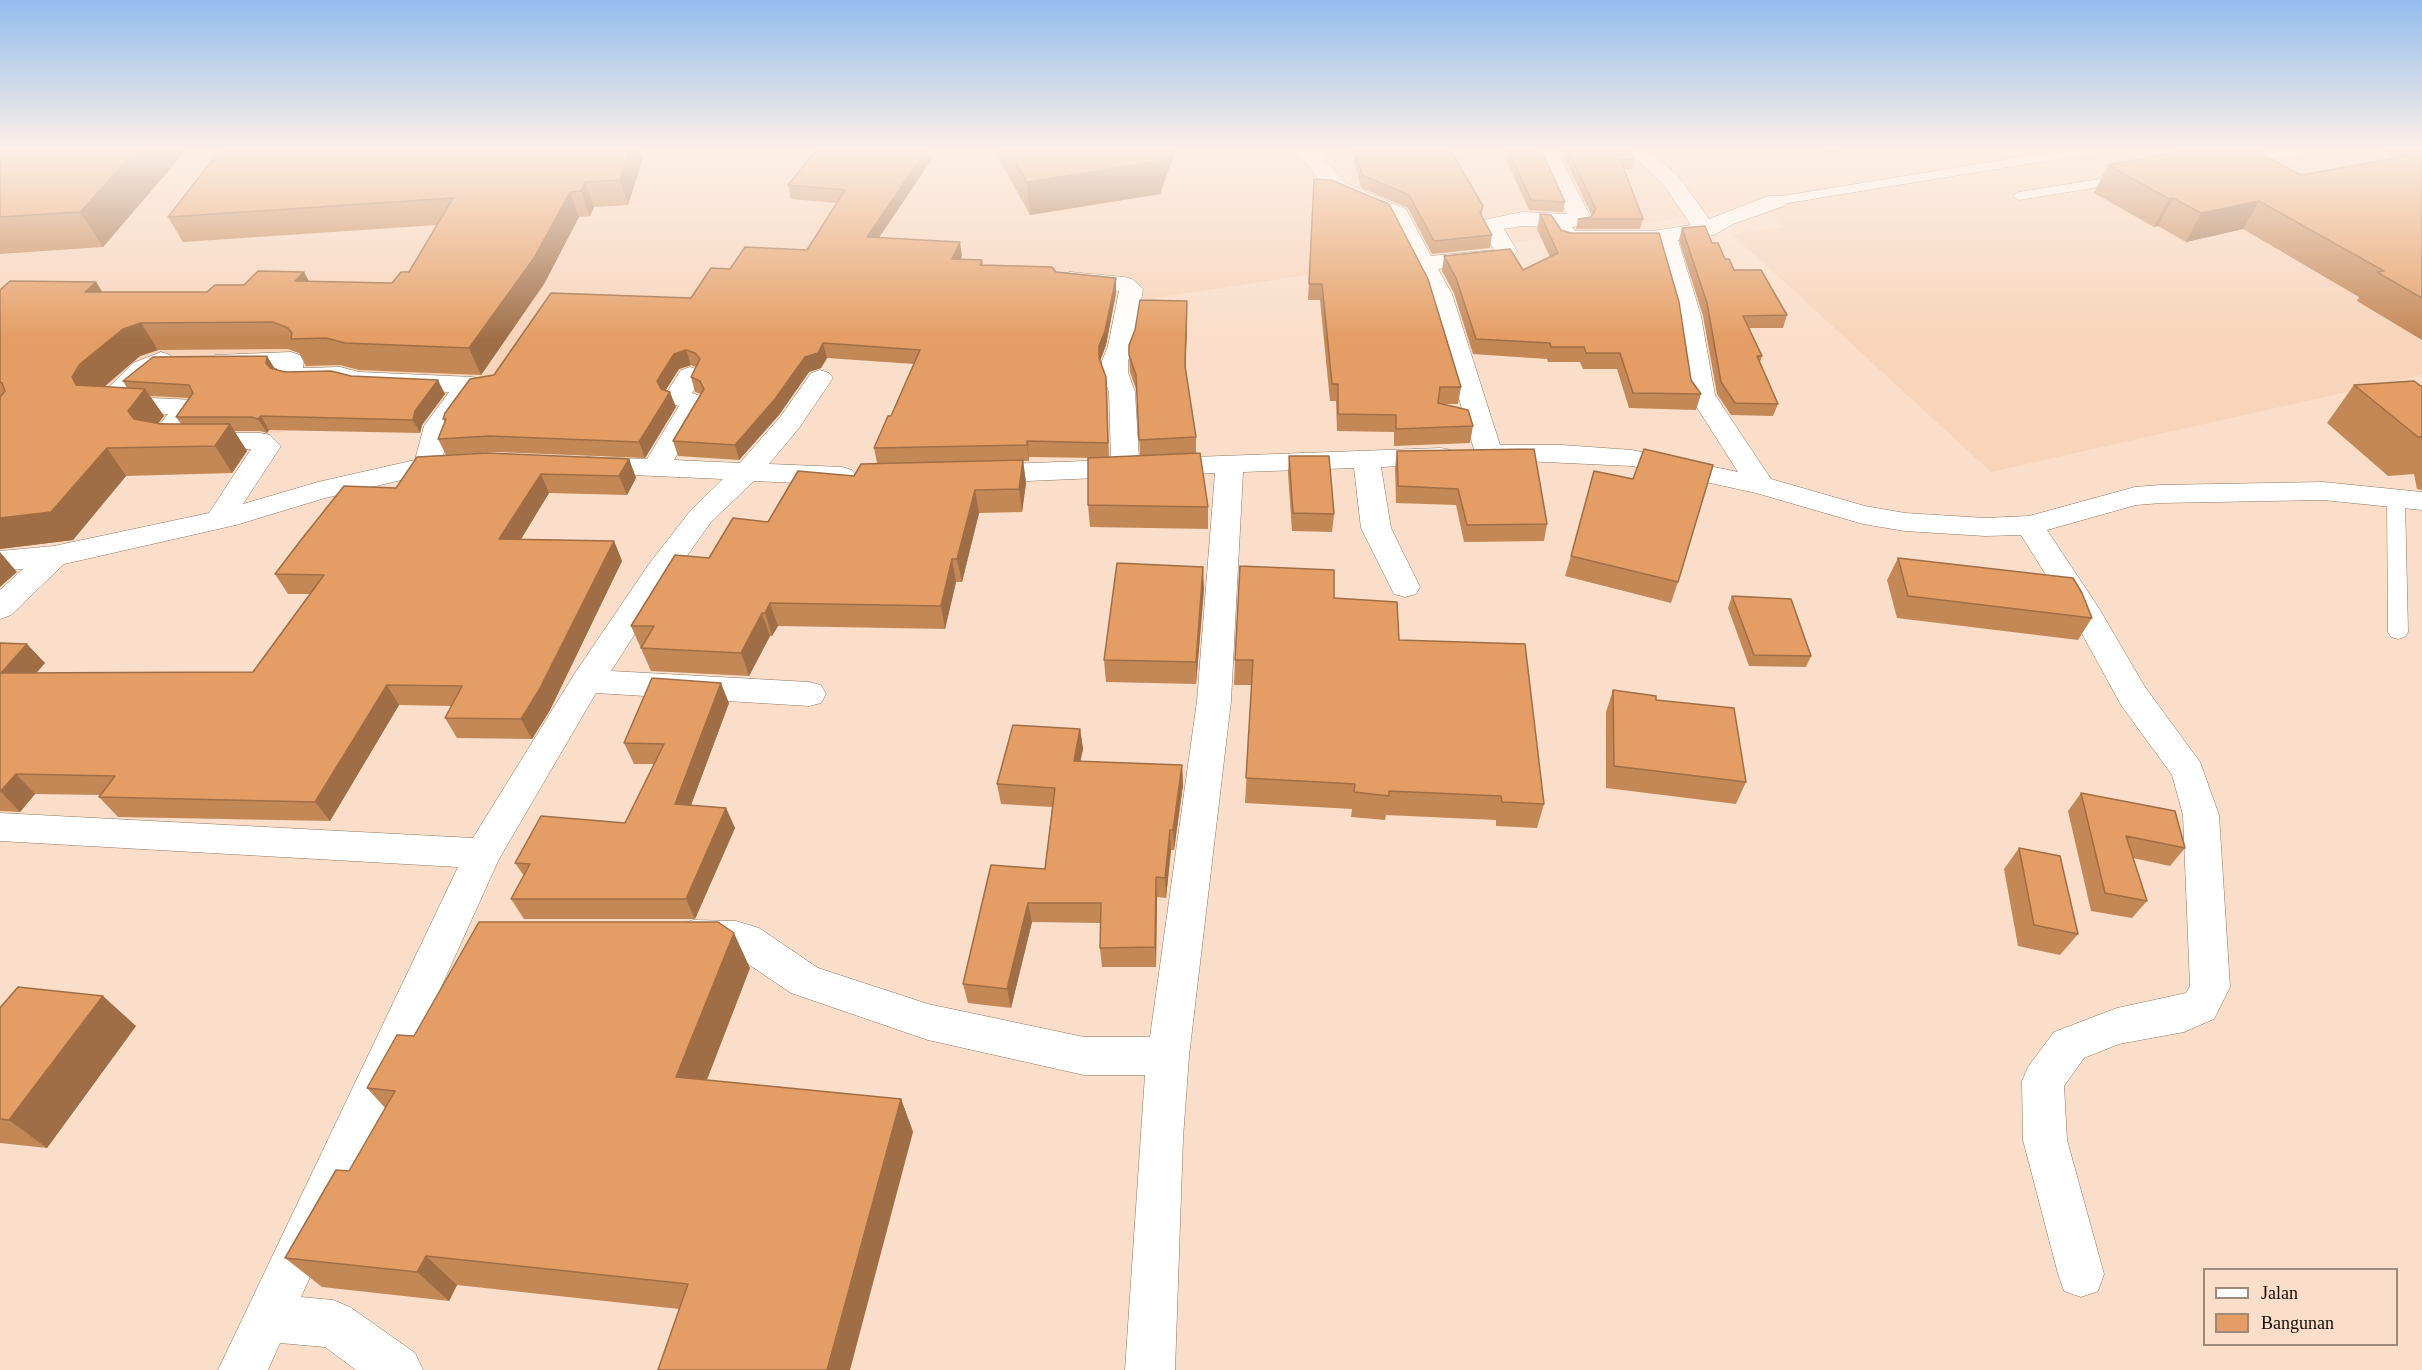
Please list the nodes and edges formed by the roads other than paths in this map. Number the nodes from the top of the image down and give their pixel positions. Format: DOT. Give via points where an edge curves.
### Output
graph roads {
  1 [pos="1397,212"];
  2 [pos="1577,212"];
  3 [pos="1693,212"];
  4 [pos="1745,212"];
  5 [pos="1557,221"];
  6 [pos="1706,230"];
  7 [pos="1658,237"];
  8 [pos="1425,263"];
  9 [pos="1066,279"];
  10 [pos="496,375"];
  11 [pos="690,375"];
  12 [pos="820,378"];
  13 [pos="468,385"];
  14 [pos="1489,453"];
  15 [pos="1366,458"];
  16 [pos="473,463"];
  17 [pos="1230,463"];
  18 [pos="563,464"];
  19 [pos="427,466"];
  20 [pos="656,467"];
  21 [pos="1125,467"];
  22 [pos="748,471"];
  23 [pos="954,475"];
  24 [pos="864,476"];
  25 [pos="1761,485"];
  26 [pos="2409,500"];
  27 [pos="219,519"];
  28 [pos="2029,525"];
  29 [pos="54,556"];
  30 [pos="0,561"];
  31 [pos="1405,587"];
  32 [pos="0,608"];
  33 [pos="2398,632"];
  34 [pos="586,681"];
  35 [pos="809,694"];
  36 [pos="0,827"];
  37 [pos="483,853"];
  38 [pos="654,937"];
  39 [pos="1168,1056"];
  40 [pos="2081,1274"];
  41 [pos="267,1318"];
  42 [pos="243,1370"];
  43 [pos="398,1370"];
  44 [pos="1150,1370"];
  1 -- 8 [label="street"];
  2 -- 5 [label="street" via="1581,220"];
  3 -- 6 [label="street"];
  4 -- 6 [label="street"];
  5 -- 7 [label="street" via="1568,238"];
  5 -- 8 [label="street" via="1533,219 1491,225 1506,251 1503,256"];
  6 -- 7 [label="street" via="1670,232"];
  7 -- 25 [label="street" via="1669,243 1679,276 1702,395"];
  8 -- 14 [label="street" via="1440,294"];
  9 -- 21 [label="street" via="1124,284 1131,289 1115,361 1122,392"];
  10 -- 13 [label="street" via="489,385"];
  11 -- 20 [label="street" via="677,397 694,403"];
  12 -- 22 [label="street" via="790,422"];
  13 -- 19 [label="street" via="437,426"];
  13 -- 27 [label="street" via="358,380 340,375 294,376 289,375 292,360 288,359 150,363 106,405 187,406 163,435 171,440 264,442 266,450"];
  14 -- 15 [label="street"];
  14 -- 25 [label="street" via="1632,458"];
  15 -- 17 [label="street"];
  15 -- 31 [label="street" via="1376,528"];
  16 -- 19 [label="street"];
  17 -- 21 [label="street"];
  17 -- 39 [label="street" via="1214,701"];
  18 -- 20 [label="street"];
  19 -- 27 [label="street"];
  20 -- 22 [label="street"];
  21 -- 23 [label="street"];
  22 -- 24 [label="street"];
  22 -- 34 [label="street" via="701,516"];
  25 -- 28 [label="street" via="1863,515 1905,522 1985,527"];
  26 -- 28 [label="street" via="2275,490 2161,494 2135,496"];
  26 -- 33 [label="lane"];
  27 -- 29 [label="street"];
  28 -- 40 [label="street" via="2133,696 2188,771 2201,815 2210,987 2200,1006 2184,1014 2117,1026 2069,1045 2043,1081 2045,1140"];
  29 -- 30 [label="street"];
  29 -- 32 [label="street"];
  34 -- 35 [label="street"];
  34 -- 37 [label="street"];
  36 -- 37 [label="street"];
  37 -- 41 [label="street" via="460,938"];
  38 -- 39 [label="street" via="745,940 805,981 928,1022 1084,1056"];
  39 -- 44 [label="street"];
  41 -- 42 [label="street"];
  41 -- 43 [label="street" via="333,1324"];
}
